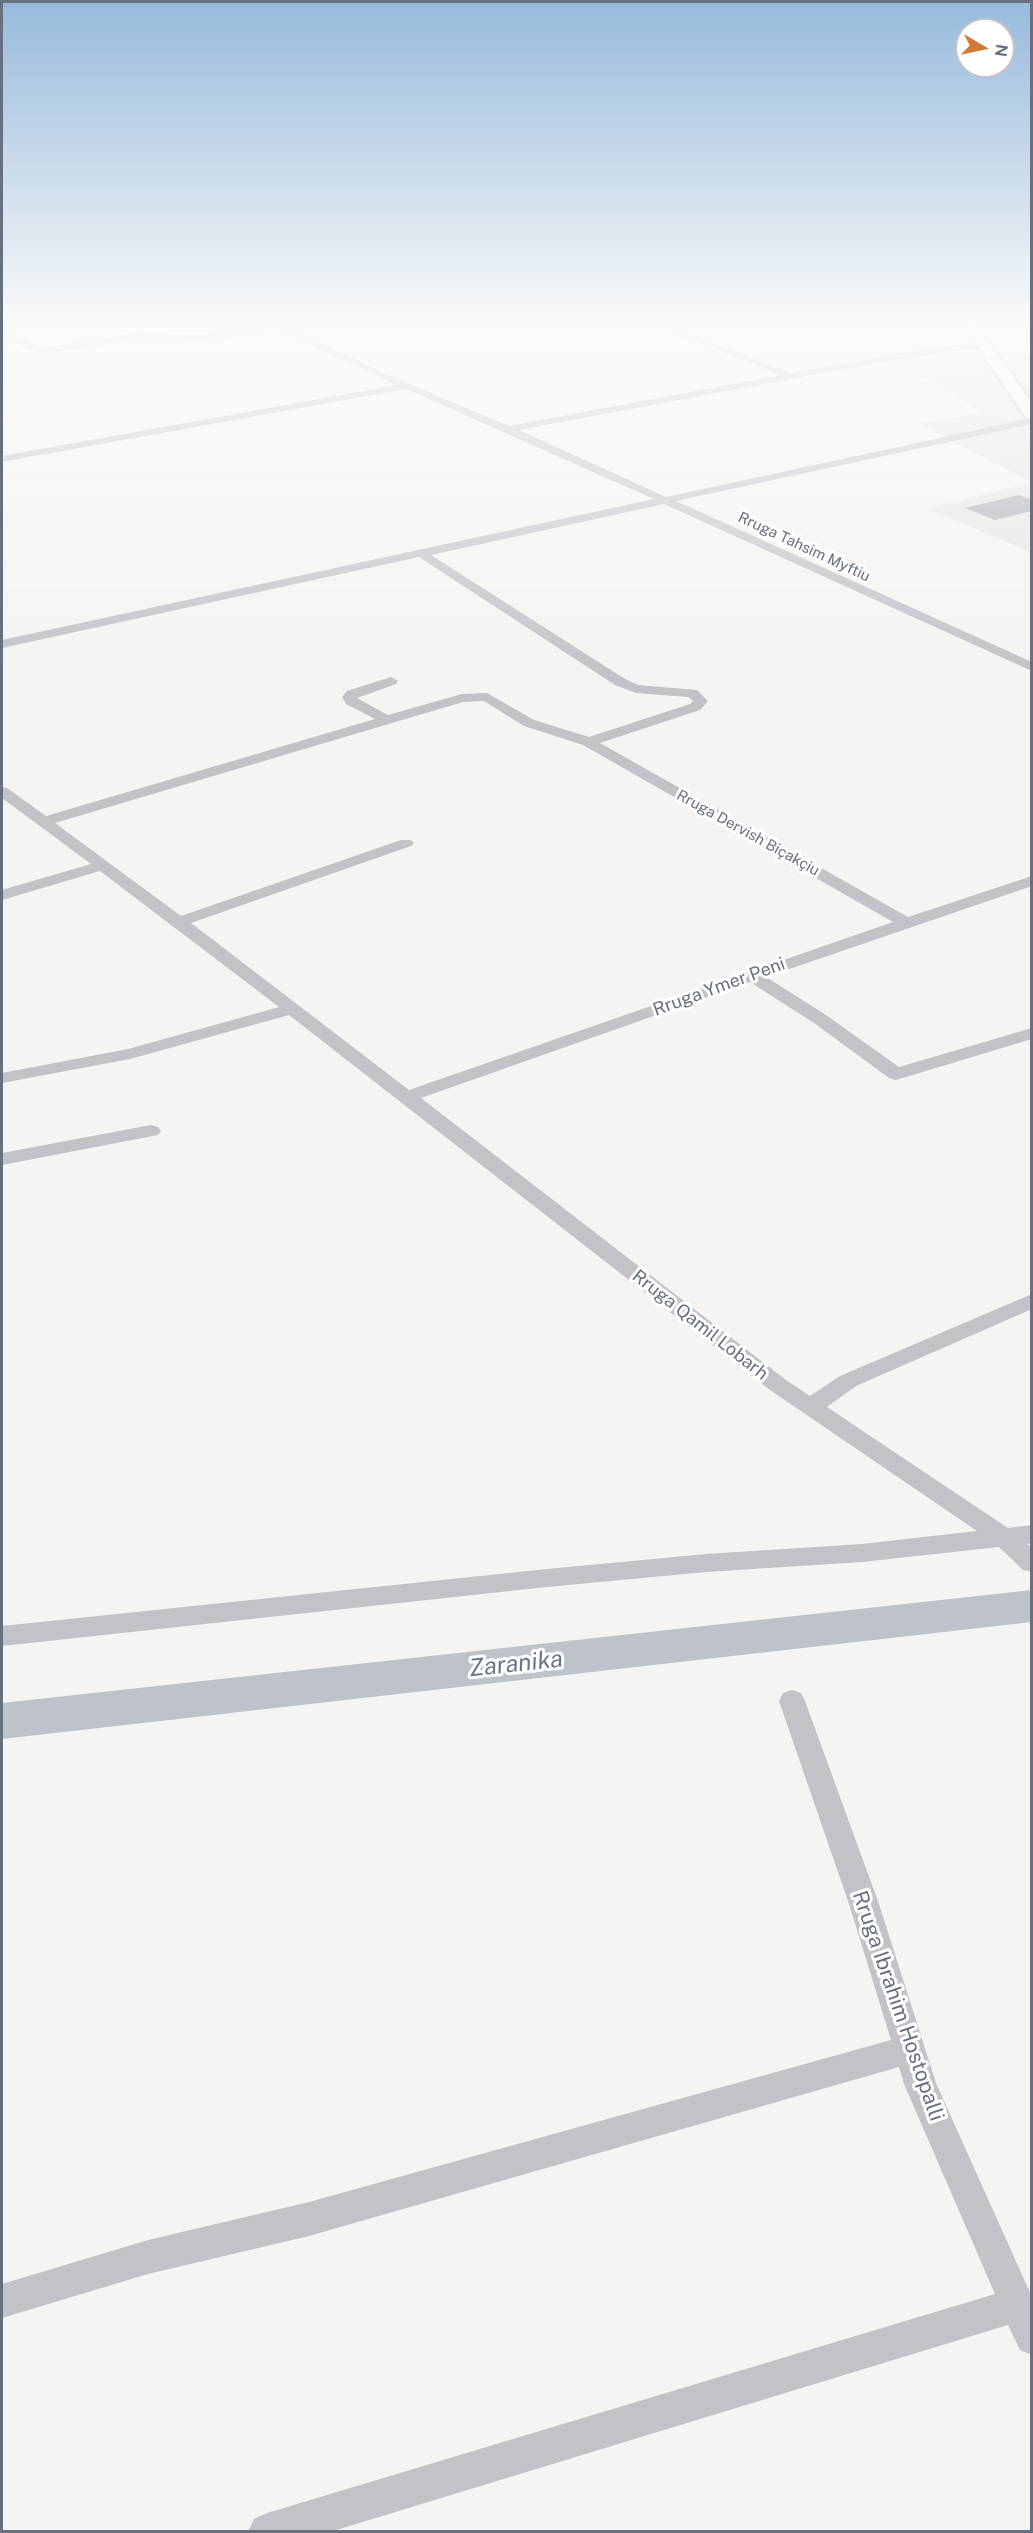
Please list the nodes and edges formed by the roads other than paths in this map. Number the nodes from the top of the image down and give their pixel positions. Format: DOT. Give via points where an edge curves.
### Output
graph roads {
  1 [pos="107,440"];
  2 [pos="533,440"];
  3 [pos="944,440"];
  4 [pos="2,459"];
  5 [pos="666,501"];
  6 [pos="420,553"];
  7 [pos="2,644"];
  8 [pos="1032,667"];
  9 [pos="391,681"];
  10 [pos="386,720"];
  11 [pos="588,742"];
  12 [pos="2,791"];
  13 [pos="42,822"];
  14 [pos="406,843"];
  15 [pos="101,866"];
  16 [pos="1032,881"];
  17 [pos="2,895"];
  18 [pos="178,922"];
  19 [pos="908,924"];
  20 [pos="753,976"];
  21 [pos="292,1009"];
  22 [pos="1032,1033"];
  23 [pos="2,1078"];
  24 [pos="407,1097"];
  25 [pos="151,1131"];
  26 [pos="2,1159"];
  27 [pos="1032,1301"];
  28 [pos="810,1407"];
  29 [pos="1032,1534"];
  30 [pos="1005,1538"];
  31 [pos="1032,1563"];
  32 [pos="2,1636"];
  33 [pos="792,1701"];
  34 [pos="910,2049"];
  35 [pos="2,2301"];
  36 [pos="1016,2305"];
  37 [pos="1032,2338"];
  38 [pos="267,2532"];
  1 -- 4 [label="street"];
  2 -- 5 [label="street, Rruga Tahsim Myftiu"];
  3 -- 5 [label="street"];
  5 -- 6 [label="street"];
  5 -- 8 [label="street, Rruga Tahsim Myftiu"];
  6 -- 7 [label="street"];
  6 -- 11 [label="street" via="620,682 636,689 692,693 701,701 696,707"];
  9 -- 10 [label="street" via="349,697"];
  10 -- 11 [label="street, Rruga Dervish Biçakçiu" via="462,698 487,697 529,723"];
  10 -- 13 [label="street, Rruga Dervish Biçakçiu"];
  11 -- 19 [label="street, Rruga Dervish Biçakçiu"];
  12 -- 13 [label="street, Rruga Qamil Lobarh"];
  13 -- 15 [label="street, Rruga Qamil Lobarh"];
  14 -- 18 [label="street"];
  15 -- 17 [label="street"];
  15 -- 18 [label="street, Rruga Qamil Lobarh"];
  16 -- 19 [label="street, Rruga Ymer Peni"];
  18 -- 21 [label="street, Rruga Qamil Lobarh"];
  19 -- 20 [label="street, Rruga Ymer Peni"];
  20 -- 22 [label="street" via="896,1074"];
  20 -- 24 [label="street, Rruga Ymer Peni"];
  21 -- 23 [label="street" via="130,1054"];
  21 -- 24 [label="street, Rruga Qamil Lobarh"];
  24 -- 28 [label="street, Rruga Qamil Lobarh"];
  25 -- 26 [label="street"];
  27 -- 28 [label="street" via="848,1382"];
  28 -- 30 [label="street, Rruga Qamil Lobarh"];
  29 -- 30 [label="street"];
  30 -- 31 [label="street, Rruga Qamil Lobarh"];
  30 -- 32 [label="street" via="547,1578"];
  33 -- 34 [label="street, Rruga Ibrahim Hostopalli"];
  34 -- 35 [label="street" via="309,2219 148,2258"];
  34 -- 36 [label="street, Rruga Ibrahim Hostopalli" via="920,2084"];
  36 -- 37 [label="street, Rruga Ibrahim Hostopalli"];
  36 -- 38 [label="street"];
}
